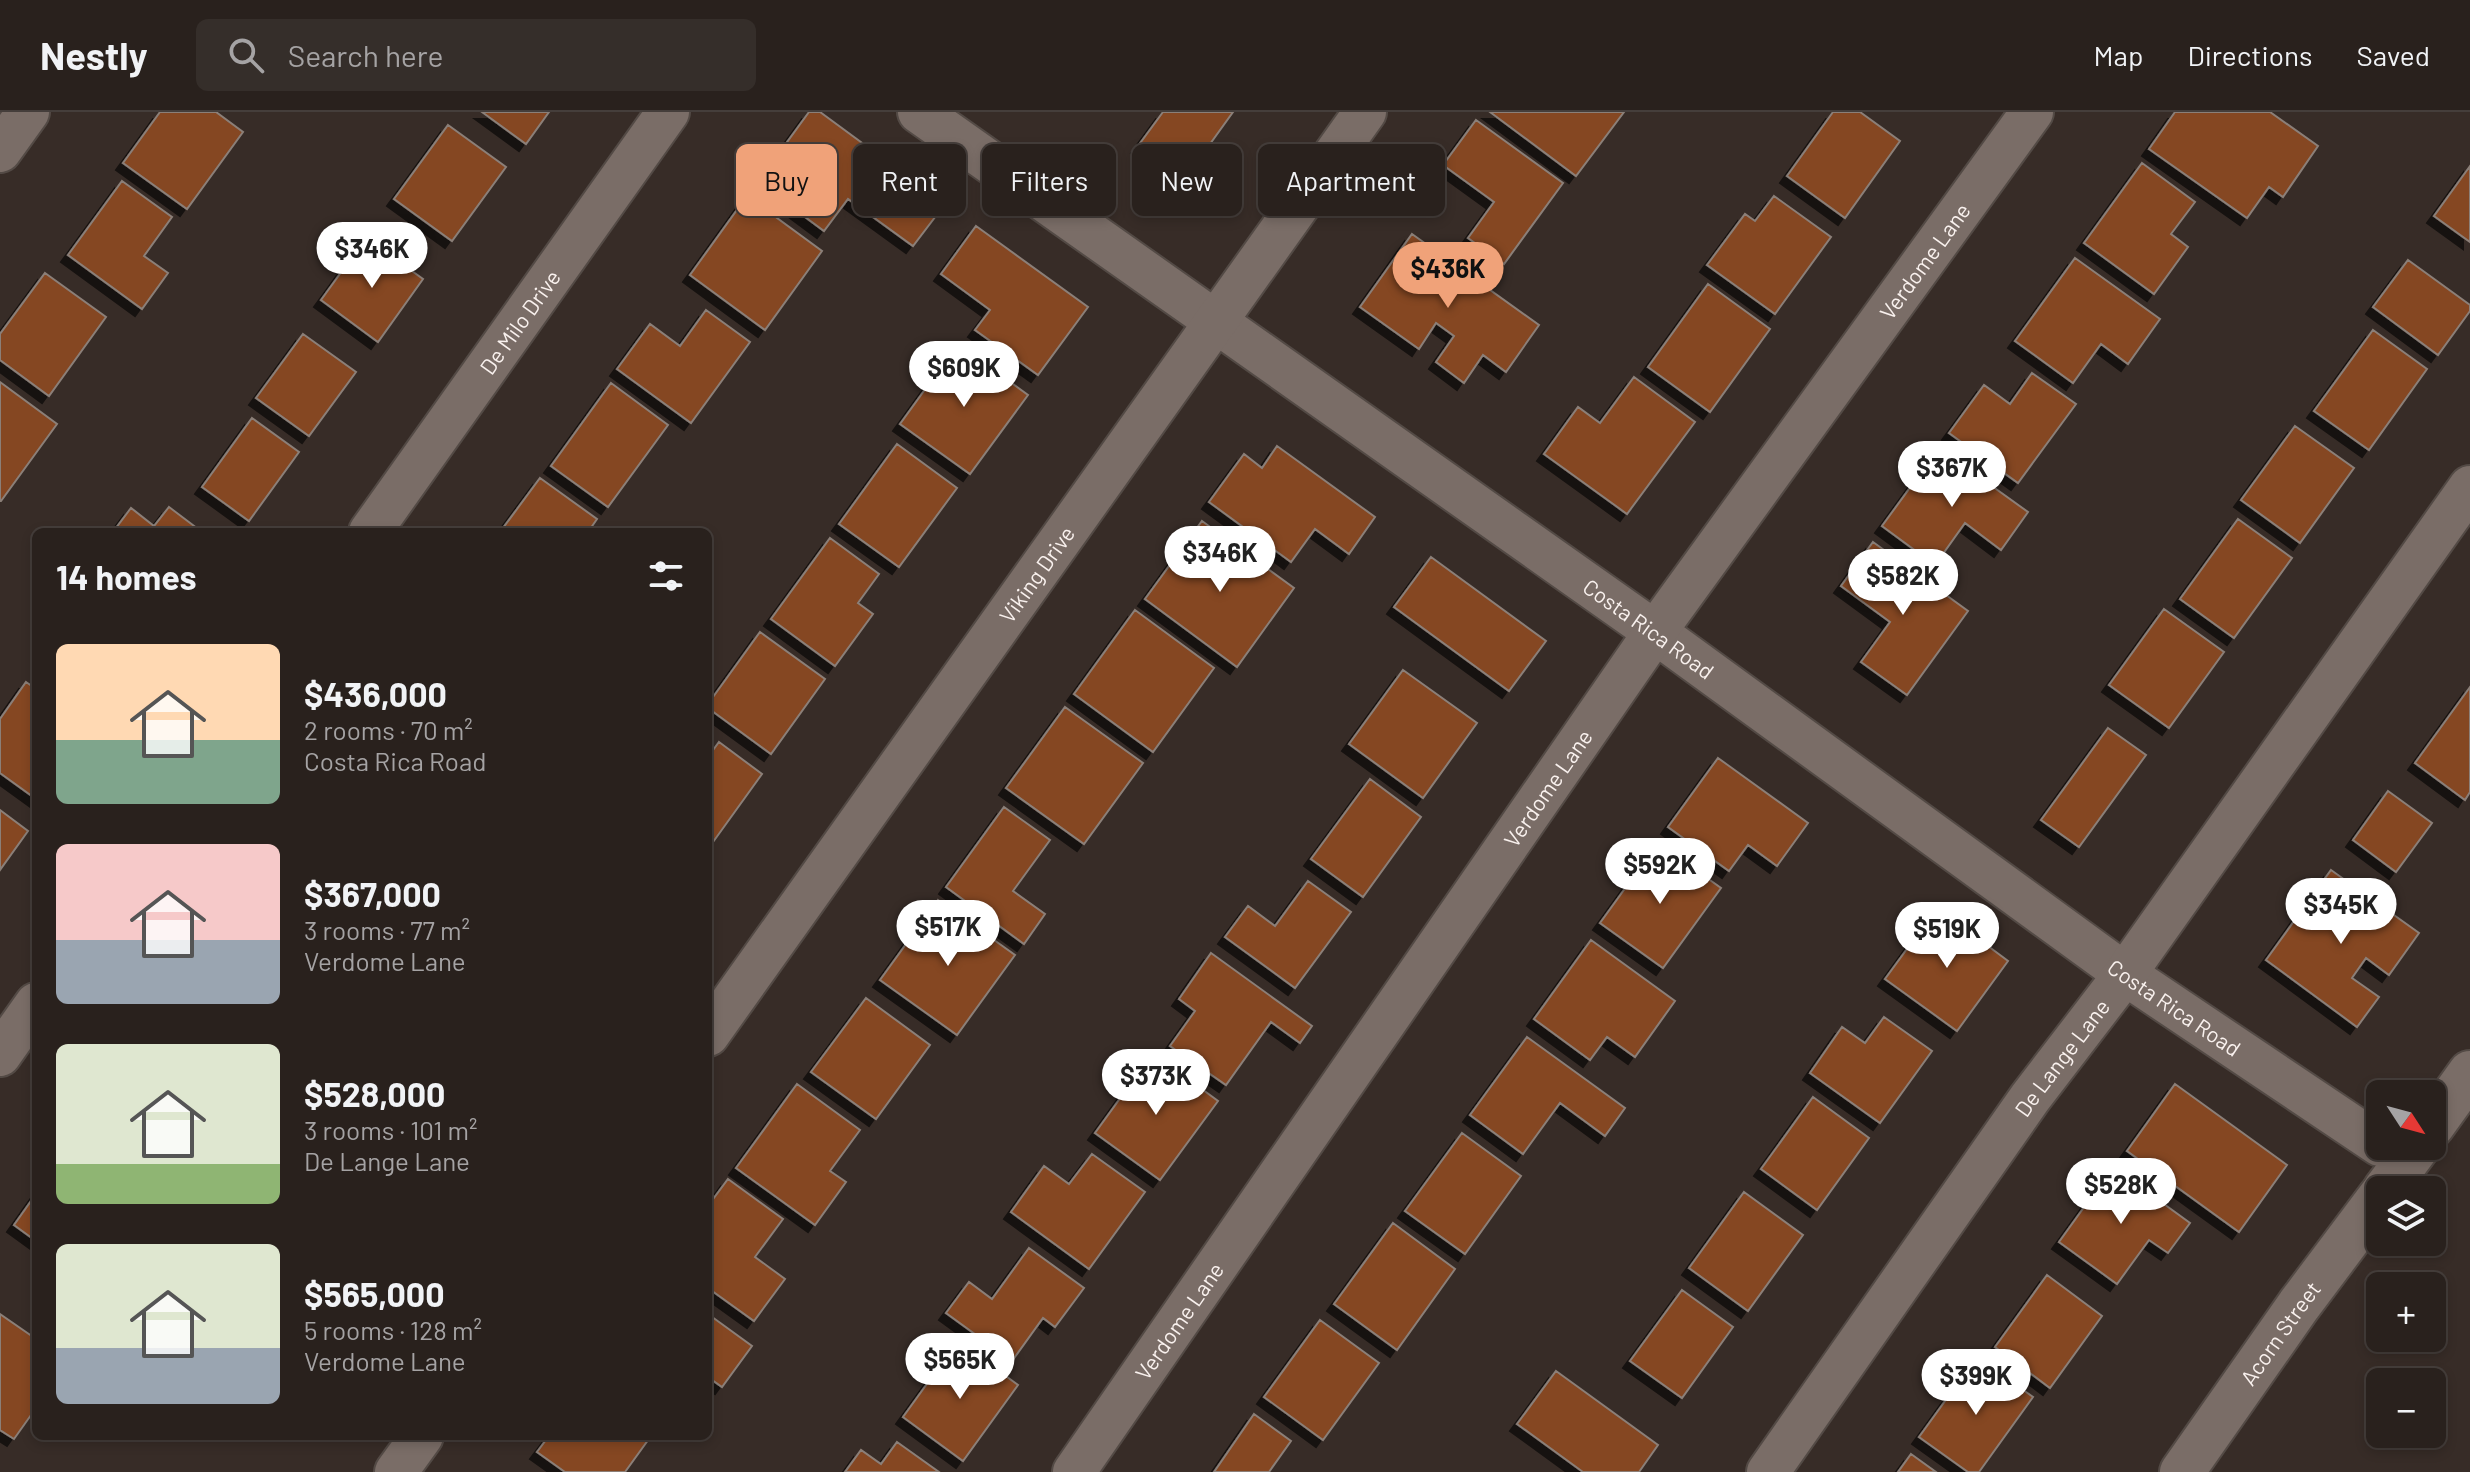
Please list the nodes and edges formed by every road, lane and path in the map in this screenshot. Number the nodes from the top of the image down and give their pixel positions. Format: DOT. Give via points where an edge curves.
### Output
graph roads {
  1 [pos="28,112"];
  2 [pos="668,112"];
  3 [pos="919,112"];
  4 [pos="1365,112"];
  5 [pos="2032,112"];
  6 [pos="0,151"];
  7 [pos="1216,323"];
  8 [pos="2470,487"];
  9 [pos="373,528"];
  10 [pos="1655,632"];
  11 [pos="2125,974"];
  12 [pos="32,1010"];
  13 [pos="712,1029"];
  14 [pos="0,1055"];
  15 [pos="2470,1073"];
  16 [pos="2446,1106"];
  17 [pos="2366,1139"];
  18 [pos="2366,1216"];
  19 [pos="419,1440"];
  20 [pos="396,1472"];
  21 [pos="1074,1472"];
  22 [pos="1768,1472"];
  23 [pos="2182,1472"];
  1 -- 6 [label="street"];
  2 -- 9 [label="street, De Milo Drive"];
  3 -- 7 [label="street, Costa Rica Road"];
  4 -- 7 [label="street, Viking Drive"];
  5 -- 10 [label="street, Verdome Lane"];
  7 -- 10 [label="street, Costa Rica Road"];
  7 -- 13 [label="street, Viking Drive"];
  8 -- 11 [label="street, De Lange Lane"];
  10 -- 11 [label="street, Costa Rica Road"];
  10 -- 21 [label="street, Verdome Lane"];
  11 -- 17 [label="street, Costa Rica Road"];
  11 -- 22 [label="street, De Lange Lane" via="2030,1098"];
  12 -- 14 [label="street"];
  15 -- 16 [label="street"];
  18 -- 23 [label="street, Acorn Street"];
  19 -- 20 [label="street"];
}
